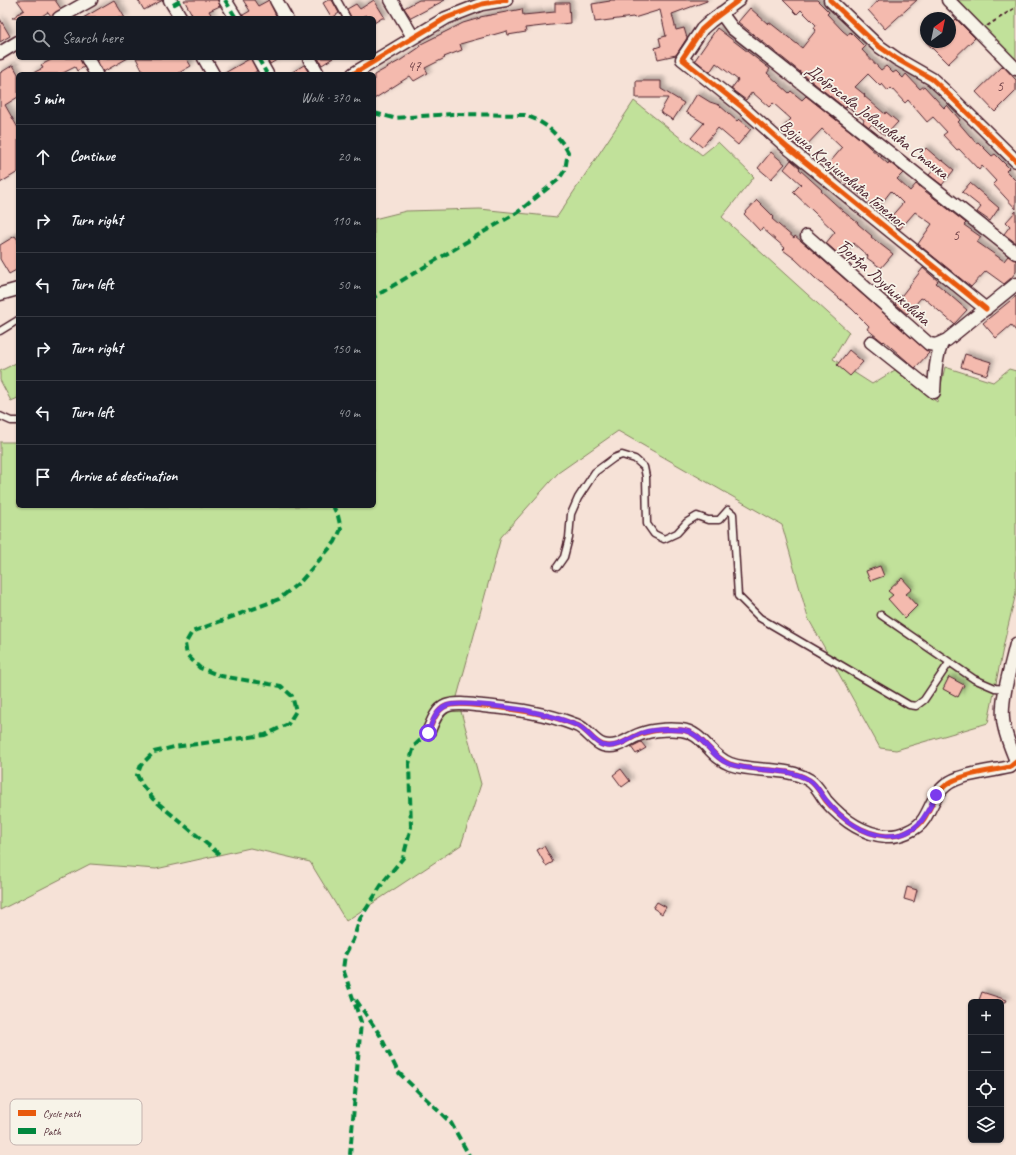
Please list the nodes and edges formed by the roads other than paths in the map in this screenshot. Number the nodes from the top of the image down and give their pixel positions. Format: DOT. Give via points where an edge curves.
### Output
graph roads {
  1 [pos="91,0"];
  2 [pos="225,0"];
  3 [pos="276,0"];
  4 [pos="337,0"];
  5 [pos="391,0"];
  6 [pos="506,0"];
  7 [pos="739,0"];
  8 [pos="948,0"];
  9 [pos="175,2"];
  10 [pos="836,2"];
  11 [pos="721,14"];
  12 [pos="64,16"];
  13 [pos="180,16"];
  14 [pos="235,16"];
  15 [pos="285,16"];
  16 [pos="346,16"];
  17 [pos="413,37"];
  18 [pos="16,43"];
  19 [pos="0,53"];
  20 [pos="376,57"];
  21 [pos="88,60"];
  22 [pos="205,60"];
  23 [pos="259,60"];
  24 [pos="310,60"];
  25 [pos="371,60"];
  26 [pos="1016,69"];
  27 [pos="95,72"];
  28 [pos="212,72"];
  29 [pos="266,72"];
  30 [pos="317,72"];
  31 [pos="356,72"];
  32 [pos="1016,161"];
  33 [pos="807,236"];
  34 [pos="1016,253"];
  35 [pos="1016,284"];
  36 [pos="16,290"];
  37 [pos="0,294"];
  38 [pos="986,309"];
  39 [pos="16,321"];
  40 [pos="0,331"];
  41 [pos="871,342"];
  42 [pos="942,343"];
  43 [pos="0,416"];
  44 [pos="16,421"];
  45 [pos="557,567"];
  46 [pos="881,615"];
  47 [pos="1016,644"];
  48 [pos="949,663"];
  49 [pos="1006,689"];
  50 [pos="428,733"];
  51 [pos="1016,762"];
  1 -- 12 [label="street"];
  2 -- 14 [label="street"];
  3 -- 15 [label="street"];
  4 -- 16 [label="lane"];
  5 -- 17 [label="street"];
  6 -- 17 [label="street" via="482,4 446,18"];
  7 -- 11 [label="street"];
  8 -- 26 [label="street"];
  9 -- 13 [label="street"];
  10 -- 32 [label="street" via="876,45 932,79 946,91"];
  11 -- 34 [label="street, Добросава Јовановића Станка" via="732,28"];
  11 -- 38 [label="street, Војина Крајиновића Големог" via="702,29 682,59"];
  17 -- 20 [label="street"];
  18 -- 19 [label="street"];
  21 -- 27 [label="street"];
  22 -- 28 [label="street"];
  23 -- 29 [label="street"];
  24 -- 30 [label="street"];
  25 -- 31 [label="street"];
  33 -- 42 [label="street, Ђорђа Љубинковића" via="929,344"];
  35 -- 38 [label="street"];
  36 -- 37 [label="street"];
  38 -- 42 [label="street"];
  39 -- 40 [label="lane"];
  41 -- 42 [label="street" via="934,392 938,352"];
  43 -- 44 [label="lane"];
  45 -- 48 [label="lane" via="564,557 571,514 578,498 595,472 622,455 636,459 644,467 647,524 654,534 664,539 677,533 697,516 719,520 728,510 733,514 738,596 760,618 909,705 916,706 924,700"];
  46 -- 48 [label="lane"];
  47 -- 49 [label="street"];
  48 -- 49 [label="lane" via="974,679 995,688"];
  49 -- 51 [label="street" via="1003,719"];
  50 -- 51 [label="street" via="435,716 446,706 464,704 524,710 578,725 602,745 613,746 642,733 682,730 696,735 716,756 729,764 754,770 790,772 810,780 843,818 865,831 886,836 906,834 923,820 936,795 945,785 958,778 1010,767"];
}
